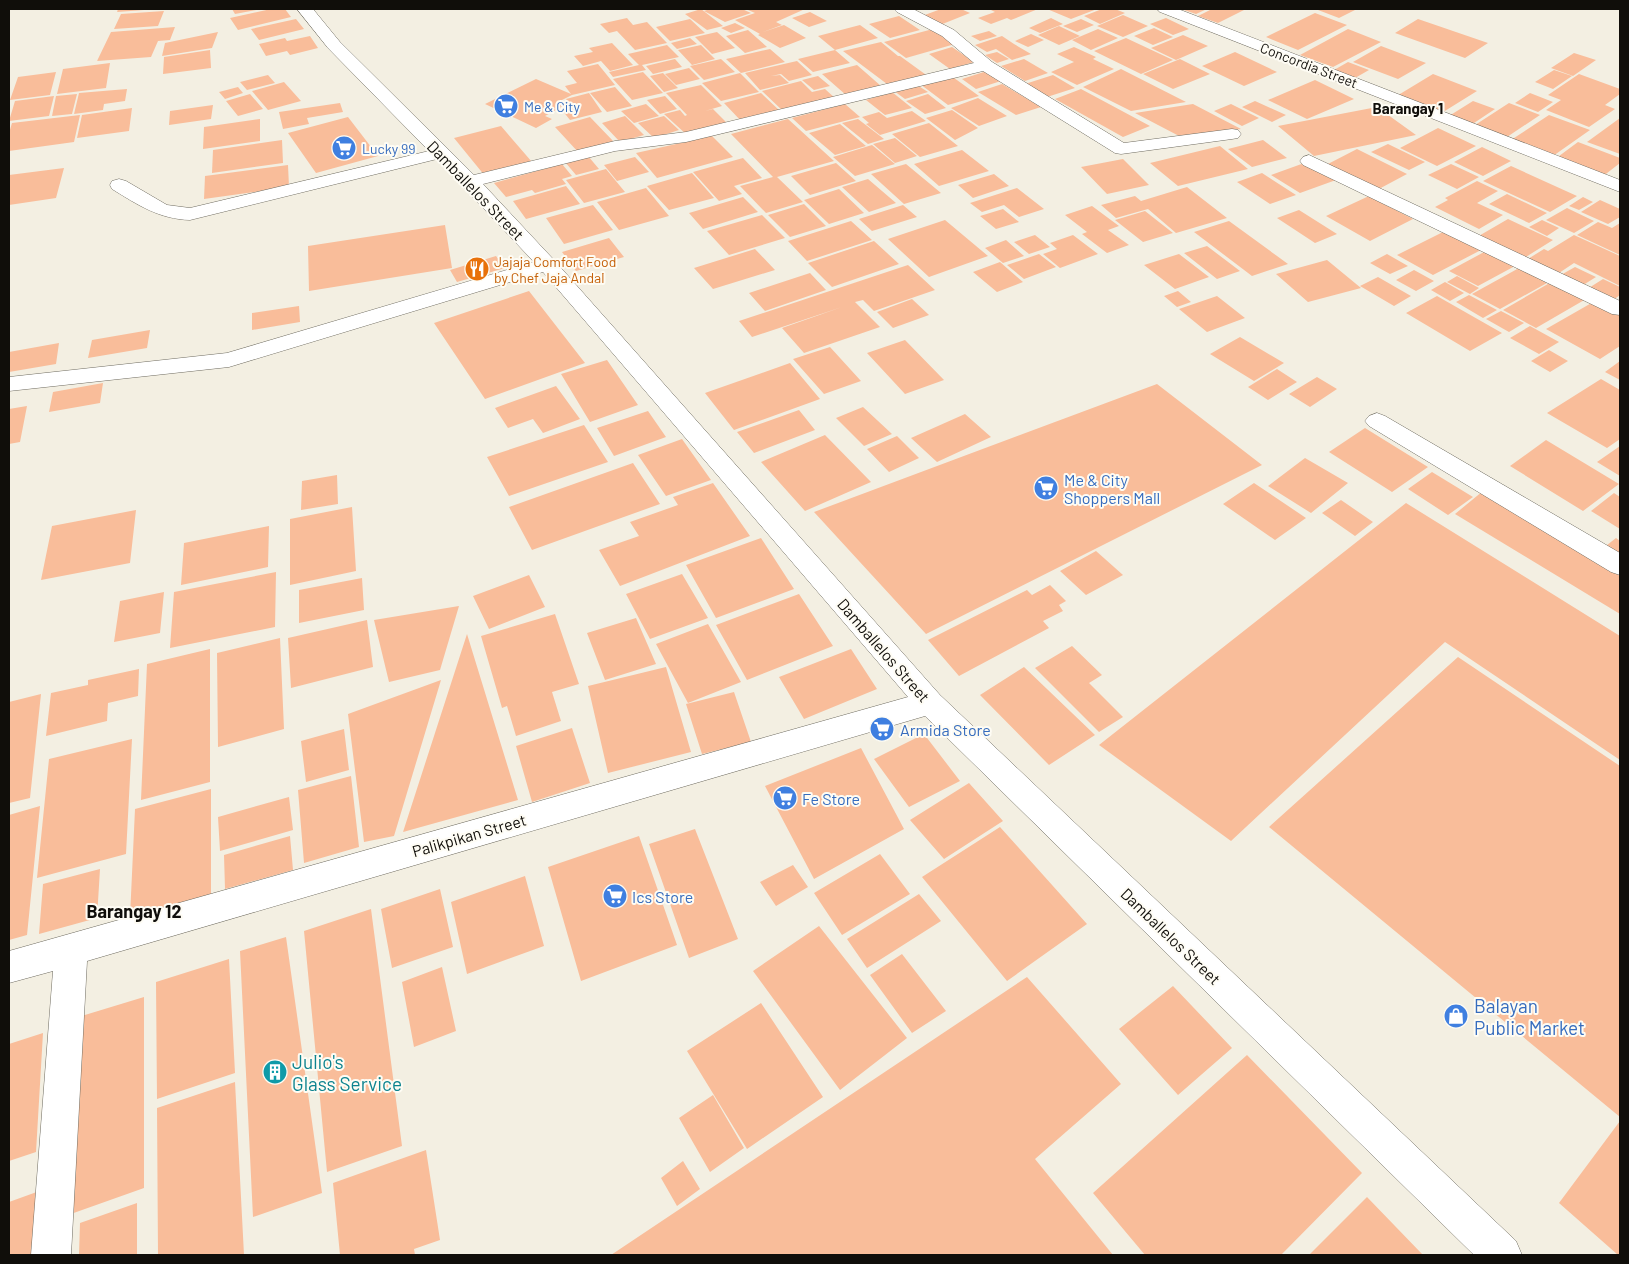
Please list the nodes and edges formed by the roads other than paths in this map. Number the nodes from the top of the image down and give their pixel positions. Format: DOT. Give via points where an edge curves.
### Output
graph roads {
  1 [pos="304,9"];
  2 [pos="902,9"];
  3 [pos="1165,9"];
  4 [pos="986,65"];
  5 [pos="1232,134"];
  6 [pos="441,153"];
  7 [pos="1309,161"];
  8 [pos="470,182"];
  9 [pos="119,185"];
  10 [pos="1620,186"];
  11 [pos="547,264"];
  12 [pos="1620,309"];
  13 [pos="9,384"];
  14 [pos="1377,421"];
  15 [pos="1620,565"];
  16 [pos="930,703"];
  17 [pos="72,949"];
  18 [pos="9,966"];
  19 [pos="52,1255"];
  20 [pos="1502,1255"];
  1 -- 6 [label="street, Damballelos Street" via="334,45"];
  2 -- 4 [label="street" via="948,33"];
  3 -- 10 [label="street, Concordia Street"];
  4 -- 5 [label="street" via="1121,149"];
  4 -- 8 [label="street" via="686,137 615,146"];
  6 -- 8 [label="street, Damballelos Street"];
  6 -- 9 [label="street" via="190,214 173,215 159,210"];
  7 -- 12 [label="street"];
  8 -- 11 [label="street, Damballelos Street"];
  11 -- 13 [label="street" via="228,360"];
  11 -- 16 [label="street, Damballelos Street"];
  14 -- 15 [label="street"];
  16 -- 17 [label="street, Palikpikan Street"];
  16 -- 20 [label="street, Damballelos Street"];
  17 -- 18 [label="street, Palikpikan Street"];
  17 -- 19 [label="street"];
}
